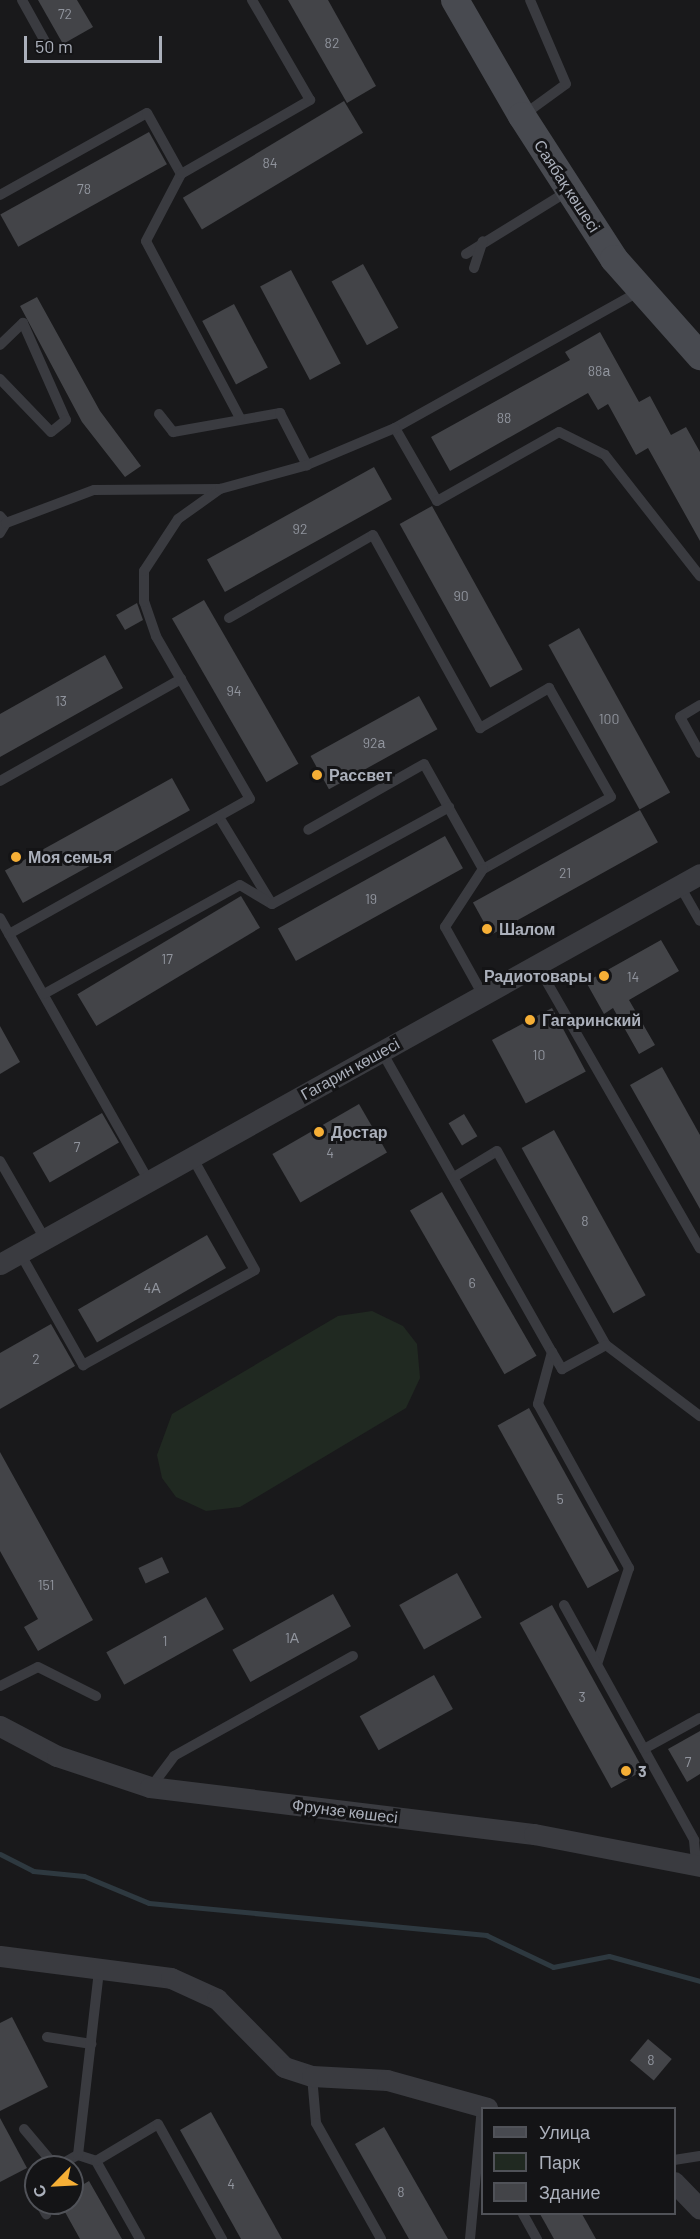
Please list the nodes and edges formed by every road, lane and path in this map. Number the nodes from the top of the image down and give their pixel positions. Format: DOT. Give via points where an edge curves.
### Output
graph roads {
  1 [pos="22,0"];
  2 [pos="252,0"];
  3 [pos="455,0"];
  4 [pos="530,0"];
  5 [pos="47,45"];
  6 [pos="522,116"];
  7 [pos="181,174"];
  8 [pos="568,190"];
  9 [pos="0,195"];
  10 [pos="483,240"];
  11 [pos="466,254"];
  12 [pos="474,268"];
  13 [pos="640,291"];
  14 [pos="0,345"];
  15 [pos="700,356"];
  16 [pos="0,379"];
  17 [pos="159,414"];
  18 [pos="240,418"];
  19 [pos="395,428"];
  20 [pos="307,465"];
  21 [pos="220,489"];
  22 [pos="2,524"];
  23 [pos="700,576"];
  24 [pos="229,618"];
  25 [pos="181,679"];
  26 [pos="700,705"];
  27 [pos="700,753"];
  28 [pos="0,782"];
  29 [pos="449,807"];
  30 [pos="219,817"];
  31 [pos="308,830"];
  32 [pos="483,869"];
  33 [pos="700,874"];
  34 [pos="680,886"];
  35 [pos="272,904"];
  36 [pos="0,918"];
  37 [pos="700,921"];
  38 [pos="9,934"];
  39 [pos="537,965"];
  40 [pos="44,994"];
  41 [pos="483,995"];
  42 [pos="382,1052"];
  43 [pos="192,1157"];
  44 [pos="0,1161"];
  45 [pos="454,1177"];
  46 [pos="149,1181"];
  47 [pos="45,1239"];
  48 [pos="700,1248"];
  49 [pos="20,1253"];
  50 [pos="0,1264"];
  51 [pos="606,1345"];
  52 [pos="552,1352"];
  53 [pos="700,1416"];
  54 [pos="564,1605"];
  55 [pos="353,1656"];
  56 [pos="597,1664"];
  57 [pos="0,1686"];
  58 [pos="96,1696"];
  59 [pos="700,1718"];
  60 [pos="0,1726"];
  61 [pos="644,1749"];
  62 [pos="150,1788"];
  63 [pos="698,1865"];
  64 [pos="0,1956"];
  65 [pos="99,1970"];
  66 [pos="47,2037"];
  67 [pos="91,2044"];
  68 [pos="312,2076"];
  69 [pos="481,2107"];
  70 [pos="24,2129"];
  71 [pos="481,2136"];
  72 [pos="46,2155"];
  73 [pos="78,2155"];
  74 [pos="700,2156"];
  75 [pos="84,2157"];
  76 [pos="676,2160"];
  77 [pos="96,2161"];
  78 [pos="676,2183"];
  79 [pos="700,2209"];
  80 [pos="524,2215"];
  81 [pos="140,2239"];
  82 [pos="222,2239"];
  83 [pos="381,2239"];
  84 [pos="470,2239"];
  85 [pos="537,2239"];
  1 -- 5 [label="lane"];
  2 -- 7 [label="lane" via="310,100"];
  3 -- 6 [label="street, Саябақ көшесі"];
  4 -- 6 [label="lane" via="566,84"];
  6 -- 8 [label="street, Саябақ көшесі"];
  7 -- 9 [label="lane" via="147,113"];
  7 -- 18 [label="lane" via="146,241"];
  8 -- 10 [label="lane"];
  8 -- 13 [label="street, Саябақ көшесі"];
  10 -- 11 [label="lane"];
  10 -- 12 [label="lane"];
  13 -- 15 [label="street, Саябақ көшесі"];
  13 -- 19 [label="lane"];
  14 -- 16 [label="lane" via="23,323 66,420 51,432"];
  17 -- 18 [label="lane" via="173,432"];
  18 -- 20 [label="lane" via="280,412"];
  19 -- 20 [label="lane"];
  19 -- 23 [label="lane" via="437,501 559,432 605,455"];
  20 -- 21 [label="lane"];
  21 -- 22 [label="lane" via="94,490"];
  21 -- 25 [label="lane" via="178,519 144,571 144,602"];
  24 -- 32 [label="lane" via="373,535 480,728 549,688 611,797"];
  25 -- 28 [label="lane"];
  25 -- 30 [label="lane" via="250,799"];
  26 -- 27 [label="lane" via="680,717"];
  29 -- 31 [label="lane" via="424,764"];
  29 -- 32 [label="lane"];
  29 -- 35 [label="lane"];
  30 -- 35 [label="lane"];
  30 -- 38 [label="lane"];
  32 -- 41 [label="lane" via="445,927"];
  33 -- 34 [label="street, Гагарин көшесі"];
  34 -- 37 [label="lane"];
  34 -- 39 [label="street, Гагарин көшесі"];
  35 -- 40 [label="lane" via="240,885"];
  36 -- 38 [label="lane"];
  38 -- 40 [label="lane"];
  39 -- 41 [label="street, Гагарин көшесі"];
  39 -- 48 [label="lane"];
  40 -- 46 [label="lane"];
  41 -- 42 [label="street, Гагарин көшесі"];
  42 -- 43 [label="street, Гагарин көшесі"];
  42 -- 45 [label="lane"];
  43 -- 46 [label="street, Гагарин көшесі"];
  43 -- 49 [label="lane" via="255,1270 245,1276 83,1365"];
  44 -- 47 [label="lane"];
  45 -- 51 [label="lane" via="497,1151"];
  45 -- 52 [label="lane"];
  46 -- 47 [label="street, Гагарин көшесі"];
  47 -- 49 [label="street, Гагарин көшесі"];
  49 -- 50 [label="street, Гагарин көшесі"];
  51 -- 52 [label="lane" via="562,1369"];
  51 -- 53 [label="lane"];
  52 -- 56 [label="lane" via="538,1404 629,1568"];
  54 -- 56 [label="lane"];
  55 -- 62 [label="lane" via="174,1756"];
  56 -- 61 [label="lane"];
  57 -- 58 [label="lane" via="38,1667"];
  59 -- 61 [label="lane"];
  60 -- 62 [label="street, Фрунзе көшесі" via="57,1756"];
  61 -- 63 [label="lane" via="694,1840"];
  62 -- 63 [label="street, Фрунзе көшесі" via="534,1834"];
  64 -- 65 [label="street"];
  65 -- 67 [label="lane"];
  65 -- 68 [label="street" via="171,1978 217,1999 284,2067"];
  66 -- 67 [label="lane"];
  67 -- 73 [label="lane"];
  68 -- 69 [label="street" via="387,2080"];
  68 -- 83 [label="lane" via="316,2123"];
  70 -- 72 [label="lane"];
  71 -- 84 [label="lane"];
  74 -- 76 [label="lane"];
  75 -- 77 [label="lane"];
  77 -- 81 [label="lane"];
  77 -- 82 [label="lane" via="158,2124"];
  78 -- 79 [label="street"];
  80 -- 85 [label="lane"];
}
